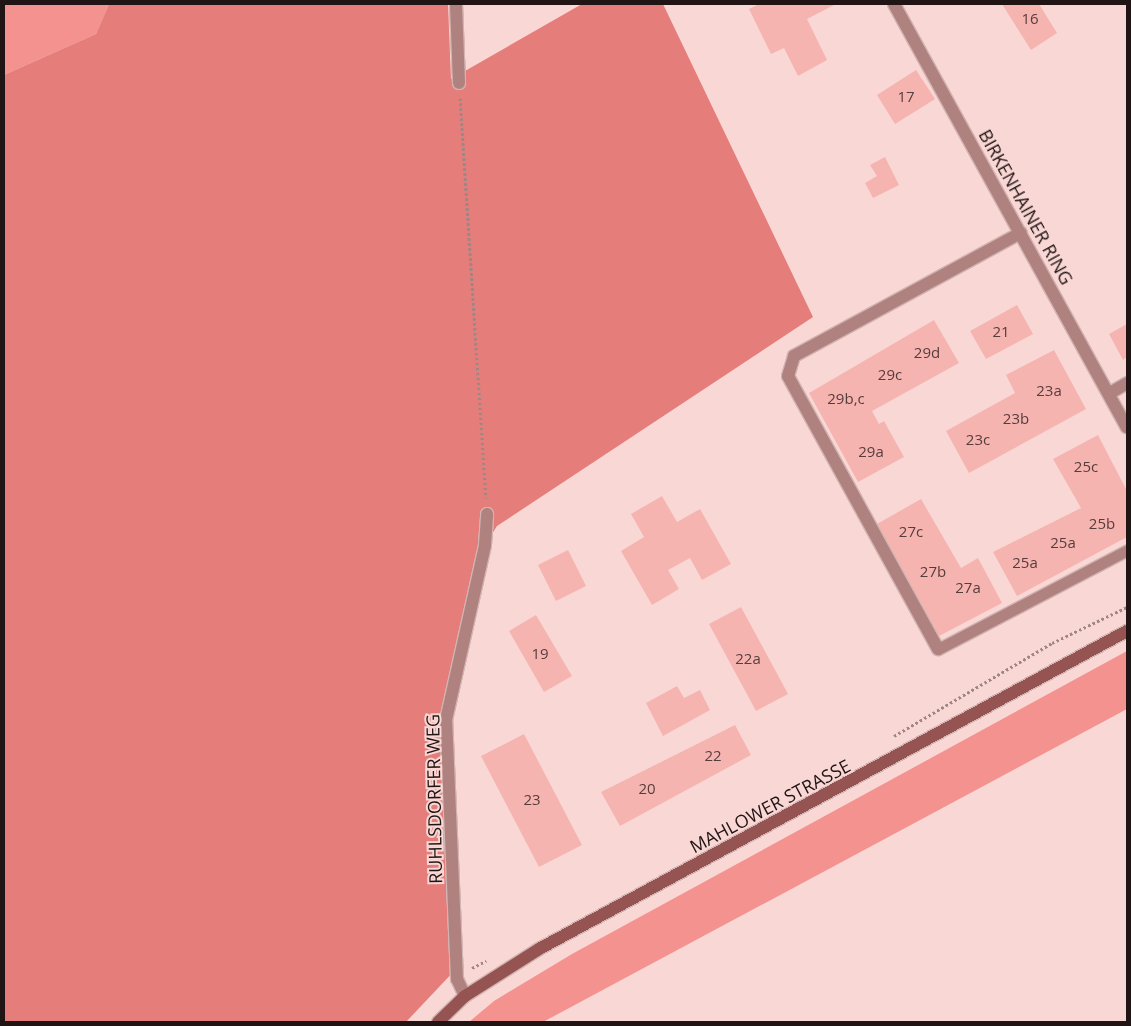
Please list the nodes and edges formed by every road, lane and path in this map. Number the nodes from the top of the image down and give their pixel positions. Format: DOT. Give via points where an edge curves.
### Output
graph roads {
  1 [pos="456,4"];
  2 [pos="894,4"];
  3 [pos="459,83"];
  4 [pos="1021,233"];
  5 [pos="1127,383"];
  6 [pos="1110,393"];
  7 [pos="1127,427"];
  8 [pos="486,514"];
  9 [pos="1127,550"];
  10 [pos="1127,631"];
  11 [pos="938,649"];
  12 [pos="465,996"];
  13 [pos="438,1022"];
  1 -- 3 [label="street"];
  2 -- 4 [label="street, BIRKENHAINER RING"];
  3 -- 8 [label="path"];
  4 -- 6 [label="street, BIRKENHAINER RING"];
  4 -- 11 [label="street" via="794,356 788,376"];
  5 -- 6 [label="street"];
  6 -- 7 [label="street, BIRKENHAINER RING"];
  8 -- 12 [label="street, RUHLSDORFER WEG" via="485,545 446,720 456,979"];
  9 -- 11 [label="lane"];
  10 -- 12 [label="main road, MAHLOWER STRASSE" via="539,949"];
  12 -- 13 [label="main road, MAHLOWER STRASSE"];
}
